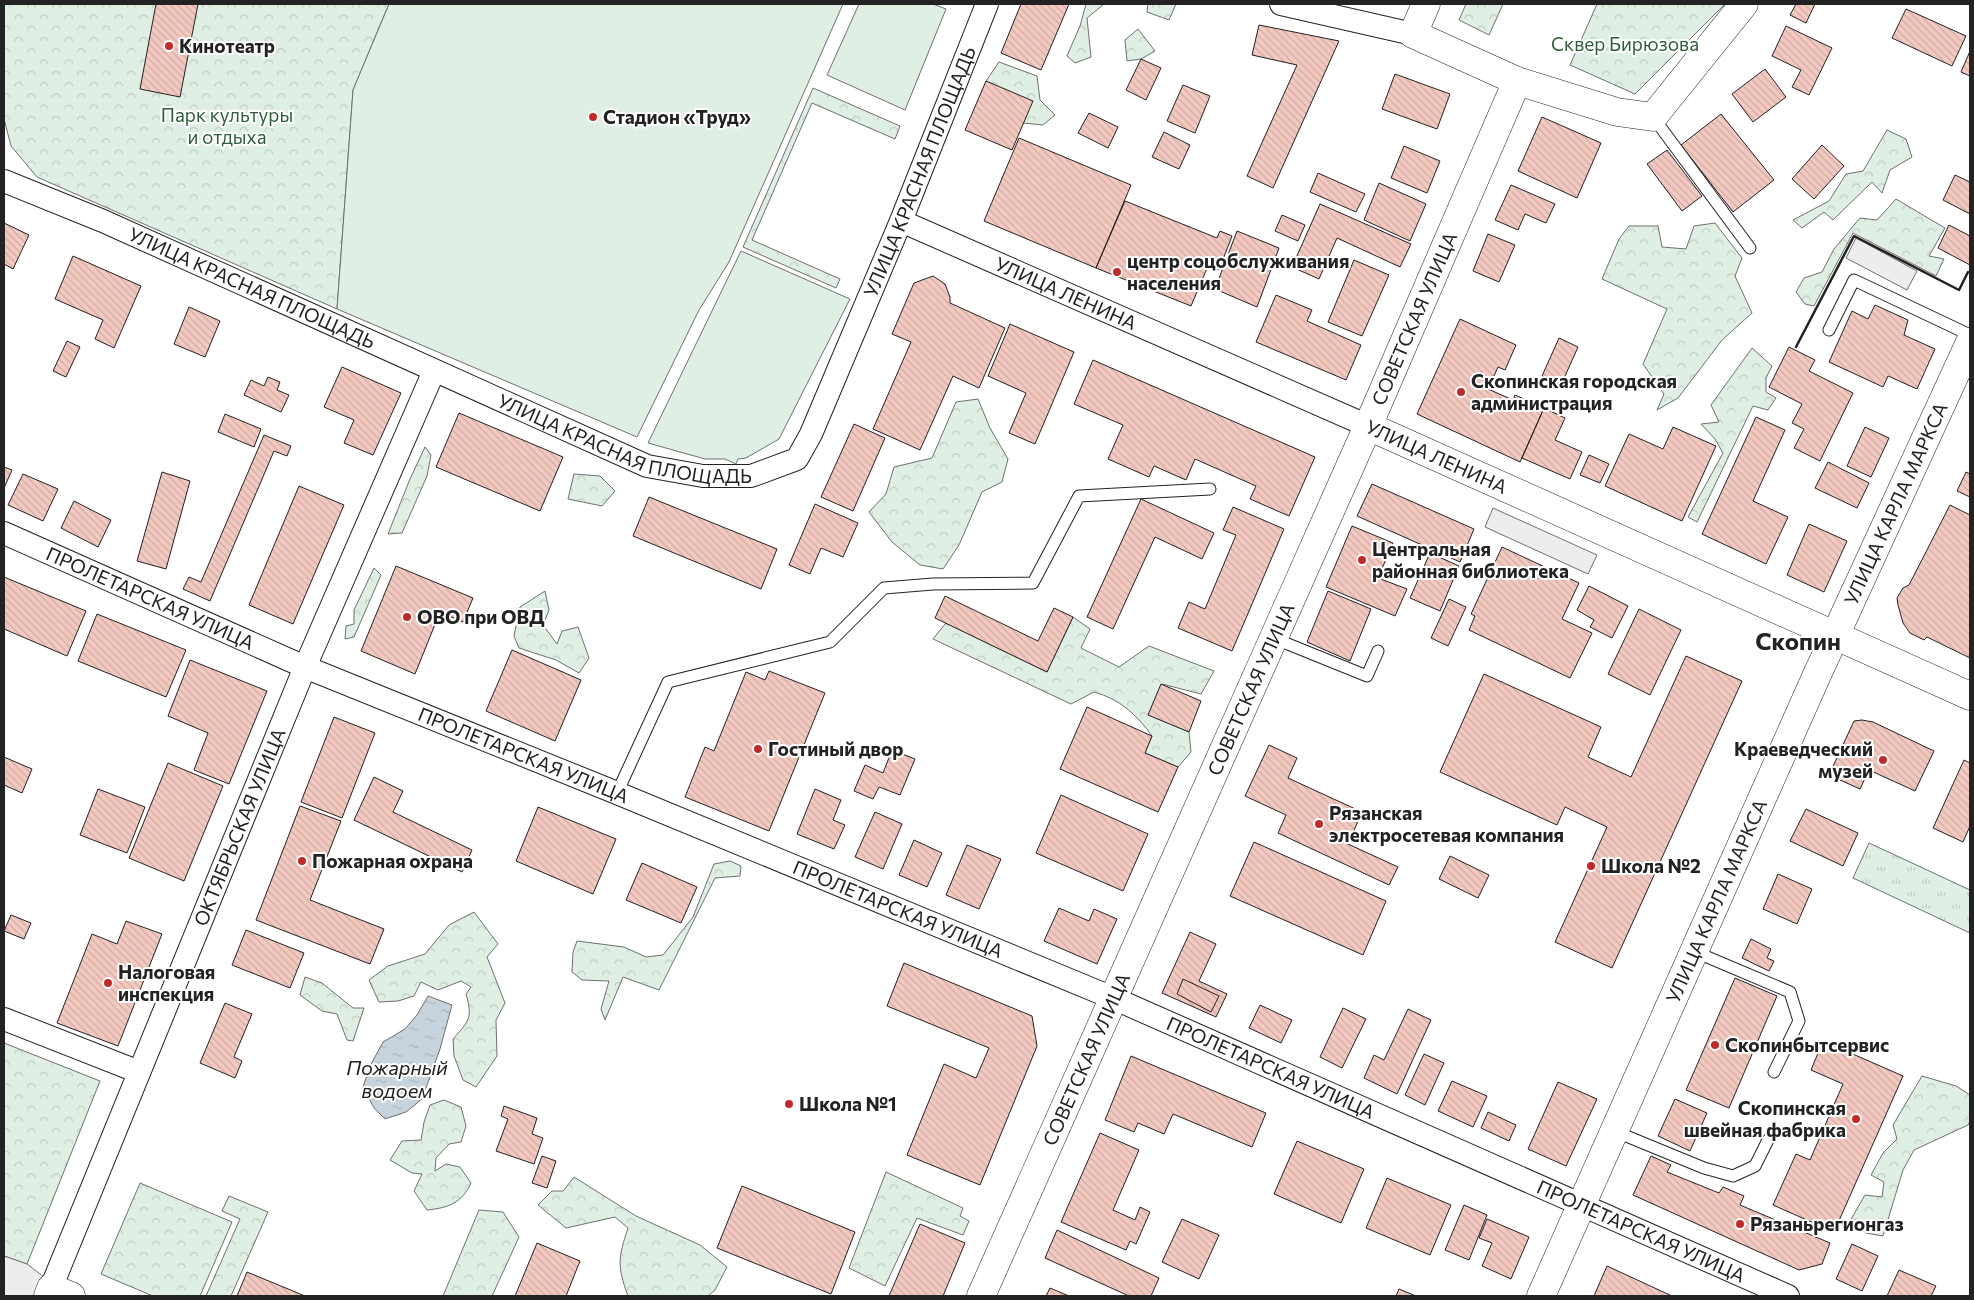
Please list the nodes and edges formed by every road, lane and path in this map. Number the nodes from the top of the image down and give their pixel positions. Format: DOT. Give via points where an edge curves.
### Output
graph roads {
  1 [pos="987,4"];
  2 [pos="1281,4"];
  3 [pos="1426,4"];
  4 [pos="1744,4"];
  5 [pos="1413,34"];
  6 [pos="1517,81"];
  7 [pos="1653,117"];
  8 [pos="4,181"];
  9 [pos="901,221"];
  10 [pos="1750,248"];
  11 [pos="1829,330"];
  12 [pos="1970,335"];
  13 [pos="1970,342"];
  14 [pos="434,371"];
  15 [pos="1368,426"];
  16 [pos="1210,489"];
  17 [pos="4,533"];
  18 [pos="1836,634"];
  19 [pos="1273,638"];
  20 [pos="1378,650"];
  21 [pos="306,667"];
  22 [pos="1970,696"];
  23 [pos="617,793"];
  24 [pos="1693,951"];
  25 [pos="1113,998"];
  26 [pos="4,1019"];
  27 [pos="139,1072"];
  28 [pos="1774,1072"];
  29 [pos="1614,1131"];
  30 [pos="1768,1140"];
  31 [pos="1582,1204"];
  32 [pos="57,1294"];
  33 [pos="981,1296"];
  34 [pos="1541,1296"];
  35 [pos="1788,1296"];
  1 -- 9 [label="street, УЛИЦА КРАСНАЯ ПЛОЩАДЬ"];
  2 -- 5 [label="street"];
  3 -- 5 [label="street"];
  4 -- 7 [label="street"];
  5 -- 6 [label="street"];
  6 -- 7 [label="street" via="1617,112"];
  6 -- 15 [label="street, СОВЕТСКАЯ УЛИЦА"];
  7 -- 10 [label="lane"];
  8 -- 14 [label="street, УЛИЦА КРАСНАЯ ПЛОЩАДЬ" via="103,221"];
  9 -- 14 [label="street, УЛИЦА КРАСНАЯ ПЛОЩАДЬ" via="811,434 797,459 750,476 702,476 647,466"];
  9 -- 15 [label="street, УЛИЦА ЛЕНИНА"];
  11 -- 12 [label="lane" via="1854,280"];
  13 -- 18 [label="street, УЛИЦА КАРЛА МАРКСА"];
  14 -- 21 [label="street, ОКТЯБРЬСКАЯ УЛИЦА"];
  15 -- 18 [label="street, УЛИЦА ЛЕНИНА"];
  15 -- 19 [label="street, СОВЕТСКАЯ УЛИЦА"];
  16 -- 23 [label="lane" via="1079,496 1033,583 884,588 830,642 668,682"];
  17 -- 21 [label="street, ПРОЛЕТАРСКАЯ УЛИЦА"];
  18 -- 22 [label="street, УЛИЦА ЛЕНИНА"];
  18 -- 24 [label="street, УЛИЦА КАРЛА МАРКСА"];
  19 -- 20 [label="lane" via="1367,676"];
  19 -- 25 [label="street, СОВЕТСКАЯ УЛИЦА"];
  21 -- 23 [label="street, ПРОЛЕТАРСКАЯ УЛИЦА"];
  21 -- 27 [label="street, ОКТЯБРЬСКАЯ УЛИЦА"];
  23 -- 25 [label="street, ПРОЛЕТАРСКАЯ УЛИЦА"];
  24 -- 28 [label="lane" via="1790,992 1799,1021"];
  24 -- 29 [label="street, УЛИЦА КАРЛА МАРКСА"];
  25 -- 31 [label="street, ПРОЛЕТАРСКАЯ УЛИЦА"];
  25 -- 33 [label="street, СОВЕТСКАЯ УЛИЦА"];
  26 -- 27 [label="street"];
  27 -- 32 [label="street, ОКТЯБРЬСКАЯ УЛИЦА"];
  29 -- 30 [label="lane" via="1704,1168 1733,1176 1755,1166"];
  29 -- 31 [label="street, УЛИЦА КАРЛА МАРКСА"];
  31 -- 34 [label="street, УЛИЦА КАРЛА МАРКСА"];
  31 -- 35 [label="street, ПРОЛЕТАРСКАЯ УЛИЦА"];
}
